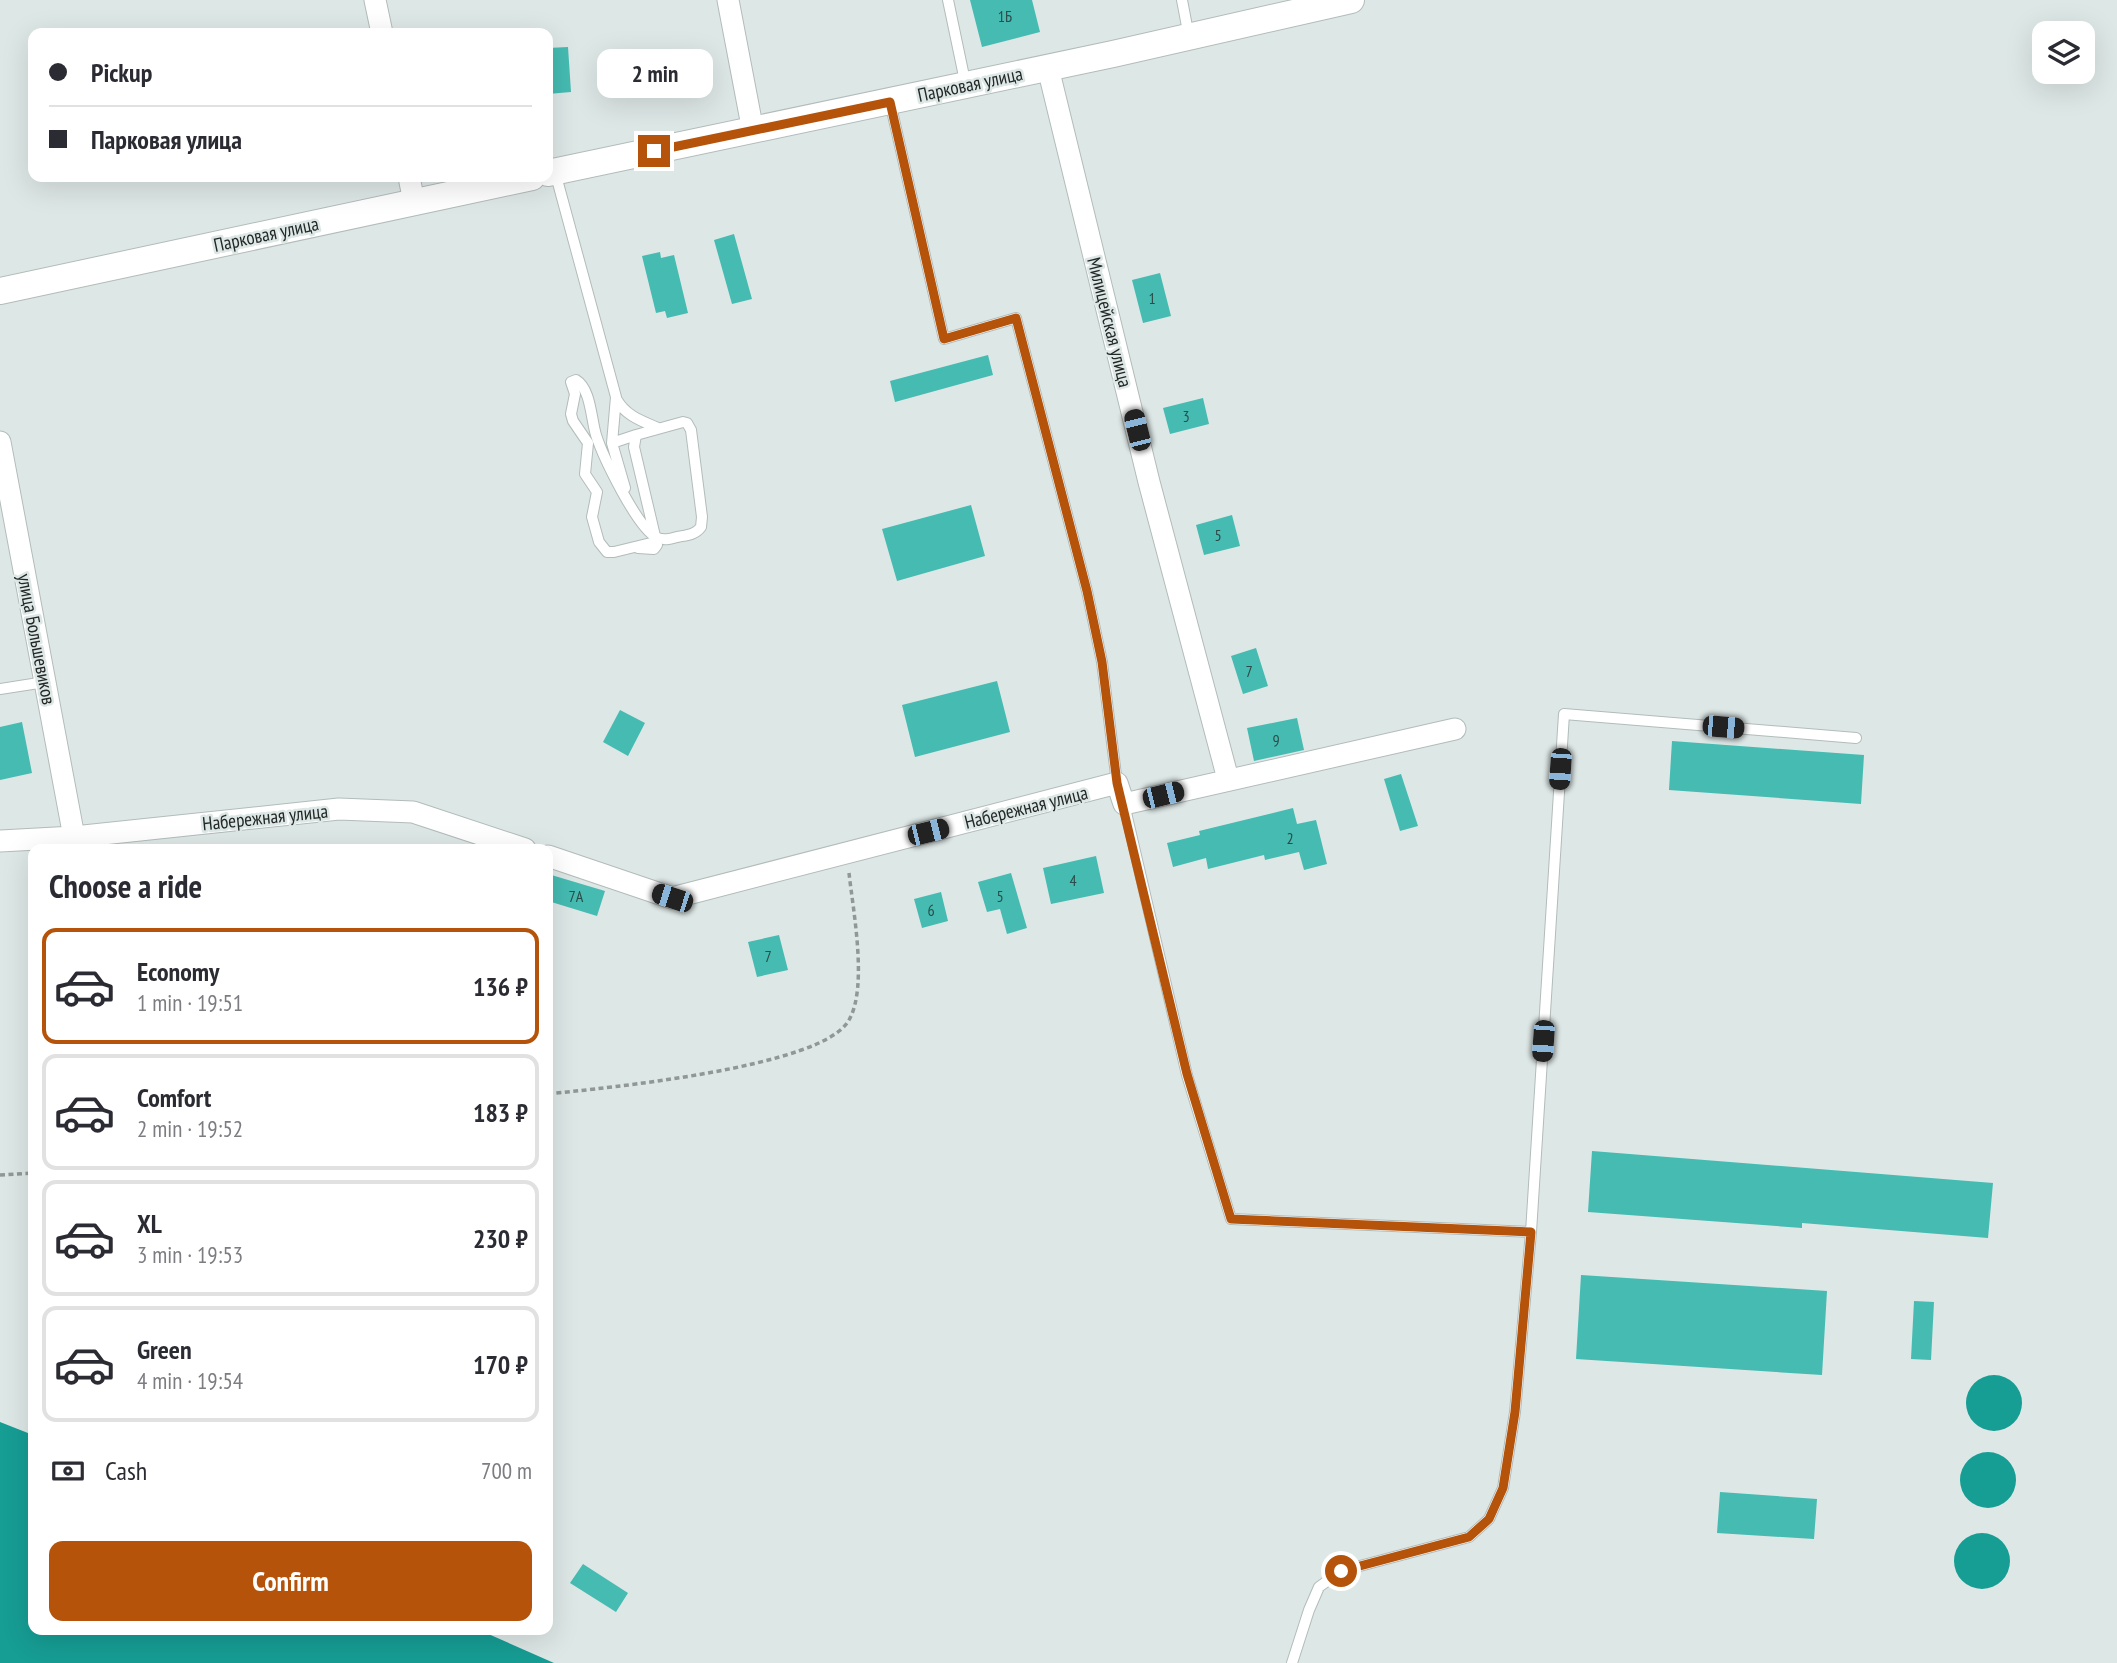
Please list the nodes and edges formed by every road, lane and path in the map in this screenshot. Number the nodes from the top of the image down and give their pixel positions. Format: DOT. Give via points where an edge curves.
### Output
graph roads {
  1 [pos="375,0"];
  2 [pos="728,0"];
  3 [pos="948,0"];
  4 [pos="1182,0"];
  5 [pos="1351,0"];
  6 [pos="381,28"];
  7 [pos="1189,37"];
  8 [pos="1048,68"];
  9 [pos="966,86"];
  10 [pos="890,102"];
  11 [pos="753,131"];
  12 [pos="553,172"];
  13 [pos="478,182"];
  14 [pos="548,182"];
  15 [pos="412,190"];
  16 [pos="0,292"];
  17 [pos="615,397"];
  18 [pos="658,428"];
  19 [pos="636,435"];
  20 [pos="0,442"];
  21 [pos="612,443"];
  22 [pos="628,500"];
  23 [pos="655,539"];
  24 [pos="45,682"];
  25 [pos="0,690"];
  26 [pos="1455,729"];
  27 [pos="1856,738"];
  28 [pos="1228,779"];
  29 [pos="1121,794"];
  30 [pos="74,837"];
  31 [pos="0,841"];
  32 [pos="510,844"];
  33 [pos="846,853"];
  34 [pos="553,858"];
  35 [pos="553,1094"];
  36 [pos="28,1173"];
  37 [pos="0,1175"];
  38 [pos="1531,1232"];
  39 [pos="1292,1663"];
  1 -- 6 [label="street"];
  2 -- 11 [label="street"];
  3 -- 9 [label="lane"];
  4 -- 7 [label="lane"];
  5 -- 7 [label="street, Парковая улица"];
  7 -- 8 [label="street, Парковая улица"];
  8 -- 9 [label="street, Парковая улица"];
  8 -- 28 [label="street, Милицейская улица" via="1149,482"];
  9 -- 10 [label="street, Парковая улица"];
  10 -- 11 [label="street, Парковая улица"];
  10 -- 29 [label="lane" via="944,339 1016,318 1087,591"];
  11 -- 12 [label="street, Парковая улица"];
  13 -- 15 [label="street, Парковая улица"];
  14 -- 17 [label="lane"];
  15 -- 16 [label="street, Парковая улица"];
  17 -- 18 [label="lane" via="632,416"];
  17 -- 21 [label="lane"];
  18 -- 19 [label="lane"];
  18 -- 23 [label="lane" via="683,422 689,426 702,517 698,531"];
  19 -- 21 [label="lane"];
  19 -- 23 [label="lane" via="634,447"];
  20 -- 24 [label="street, улица Большевиков"];
  21 -- 22 [label="lane"];
  22 -- 23 [label="lane"];
  22 -- 23 [label="lane" via="602,453 583,386 571,382 575,394 571,414 588,443 585,474 597,492 592,517 599,542 607,552 620,552 654,549"];
  24 -- 25 [label="lane"];
  24 -- 30 [label="street, улица Большевиков"];
  26 -- 28 [label="street, Набережная улица"];
  27 -- 38 [label="lane" via="1564,714"];
  28 -- 29 [label="street, Набережная улица"];
  29 -- 33 [label="street, Набережная улица"];
  29 -- 38 [label="lane" via="1187,1074 1231,1219"];
  30 -- 31 [label="street, Набережная улица"];
  30 -- 32 [label="street, Набережная улица" via="372,808 413,812"];
  33 -- 34 [label="street, Набережная улица" via="672,898"];
  33 -- 35 [label="path" via="858,967 856,1005 848,1023 808,1048 712,1073"];
  36 -- 37 [label="path"];
  38 -- 39 [label="lane" via="1515,1412 1503,1488 1489,1519 1469,1537 1341,1571 1319,1587"];
}
